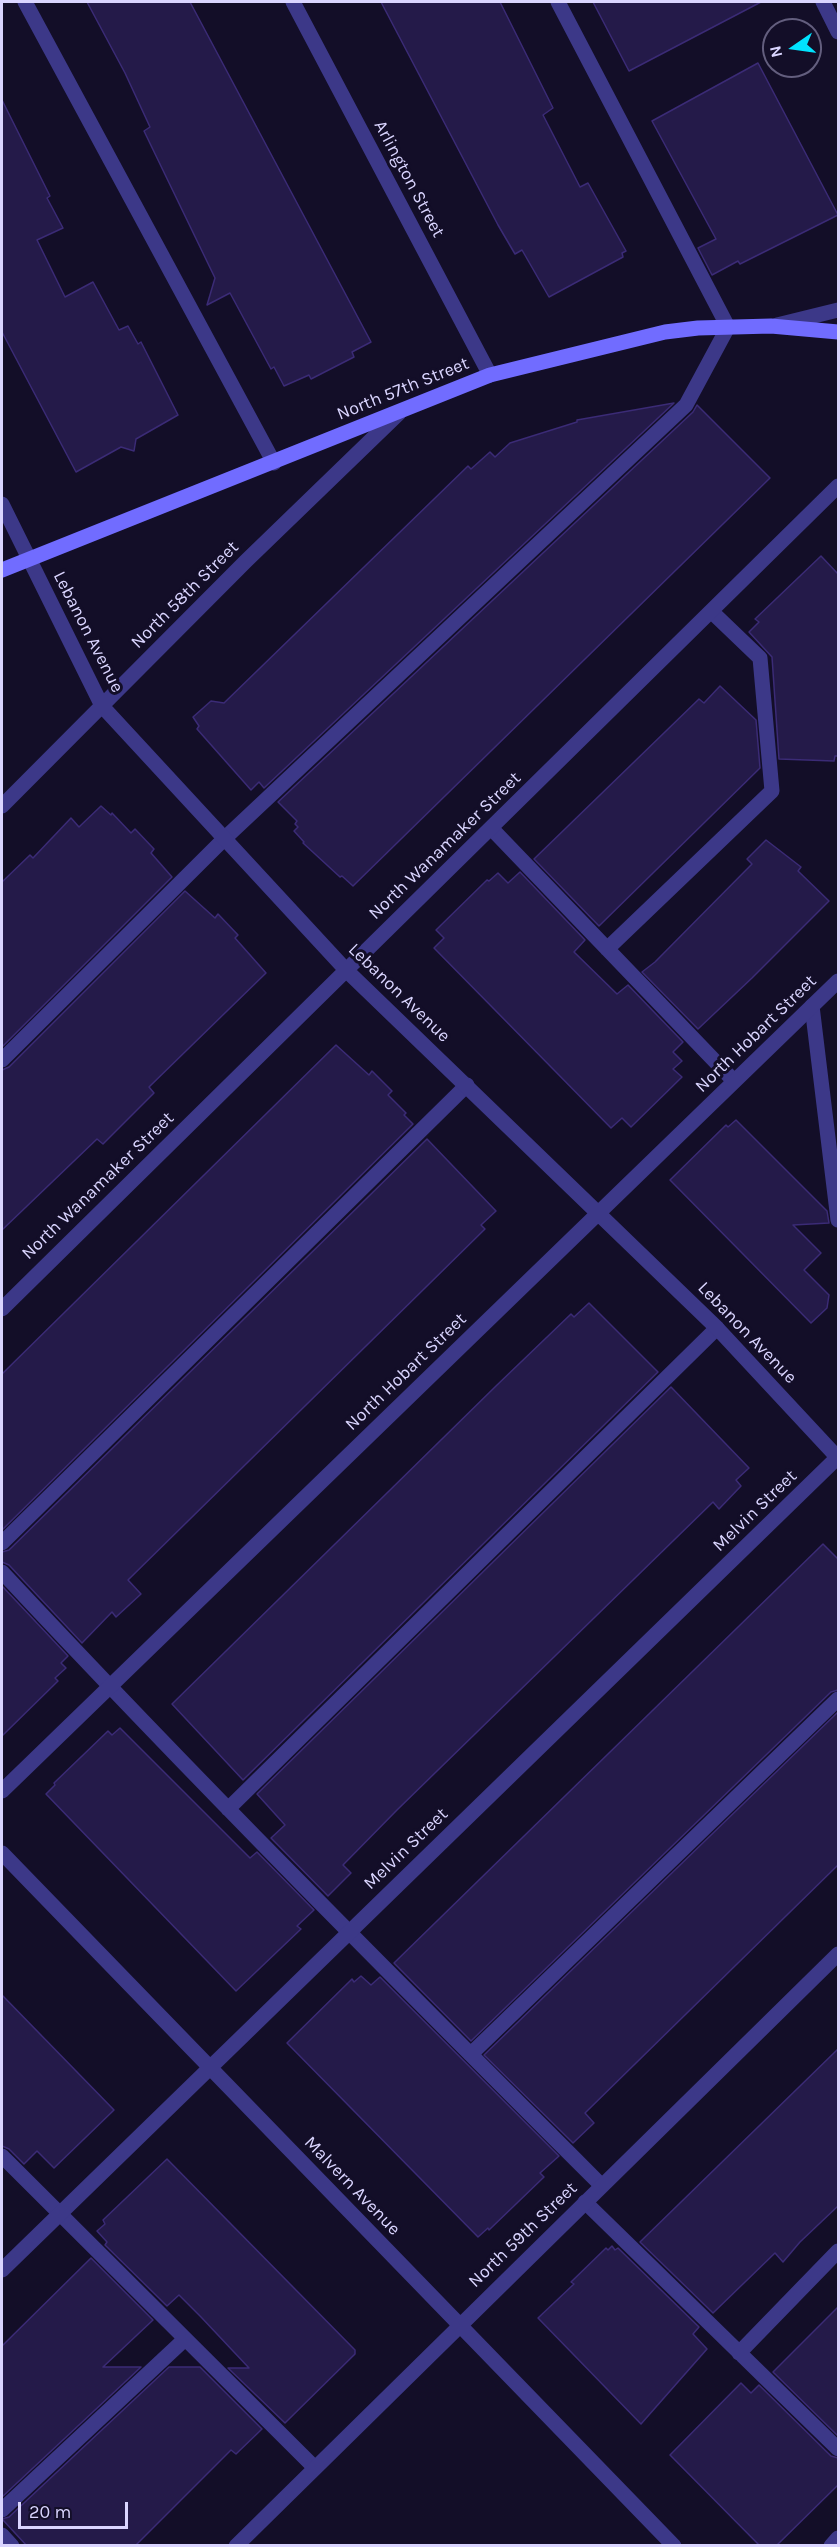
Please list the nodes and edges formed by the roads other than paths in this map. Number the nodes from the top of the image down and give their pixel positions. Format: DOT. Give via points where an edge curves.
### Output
graph roads {
  1 [pos="25,2"];
  2 [pos="293,2"];
  3 [pos="558,2"];
  4 [pos="823,2"];
  5 [pos="838,32"];
  6 [pos="838,310"];
  7 [pos="771,326"];
  8 [pos="728,327"];
  9 [pos="838,332"];
  10 [pos="489,375"];
  11 [pos="399,413"];
  12 [pos="274,463"];
  13 [pos="838,486"];
  14 [pos="2,504"];
  15 [pos="30,559"];
  16 [pos="2,570"];
  17 [pos="712,612"];
  18 [pos="102,706"];
  19 [pos="2,806"];
  20 [pos="492,829"];
  21 [pos="225,838"];
  22 [pos="607,949"];
  23 [pos="346,970"];
  24 [pos="838,981"];
  25 [pos="812,1006"];
  26 [pos="2,1059"];
  27 [pos="734,1082"];
  28 [pos="467,1085"];
  29 [pos="599,1212"];
  30 [pos="838,1220"];
  31 [pos="2,1309"];
  32 [pos="717,1328"];
  33 [pos="838,1457"];
  34 [pos="2,1543"];
  35 [pos="2,1572"];
  36 [pos="109,1687"];
  37 [pos="838,1699"];
  38 [pos="2,1791"];
  39 [pos="228,1809"];
  40 [pos="2,1853"];
  41 [pos="349,1932"];
  42 [pos="838,1954"];
  43 [pos="471,2054"];
  44 [pos="210,2068"];
  45 [pos="2,2156"];
  46 [pos="601,2186"];
  47 [pos="585,2202"];
  48 [pos="58,2214"];
  49 [pos="838,2251"];
  50 [pos="2,2270"];
  51 [pos="459,2324"];
  52 [pos="184,2339"];
  53 [pos="739,2353"];
  54 [pos="838,2449"];
  55 [pos="314,2467"];
  56 [pos="2,2510"];
  57 [pos="2,2535"];
  58 [pos="838,2538"];
  59 [pos="12,2546"];
  60 [pos="236,2546"];
  61 [pos="674,2546"];
  62 [pos="831,2546"];
  1 -- 12 [label="street"];
  2 -- 10 [label="street, Arlington Street"];
  3 -- 8 [label="street"];
  4 -- 5 [label="street"];
  6 -- 7 [label="street"];
  7 -- 8 [label="street, North 57th Street"];
  7 -- 9 [label="street, North 57th Street"];
  8 -- 10 [label="street, North 57th Street" via="665,332"];
  8 -- 21 [label="street" via="686,405"];
  10 -- 11 [label="street, North 57th Street"];
  11 -- 12 [label="street, North 57th Street"];
  11 -- 18 [label="street, North 58th Street"];
  12 -- 15 [label="street, North 57th Street"];
  13 -- 17 [label="street, North Wanamaker Street"];
  14 -- 15 [label="street, Lebanon Avenue"];
  15 -- 16 [label="street, North 57th Street"];
  15 -- 18 [label="street, Lebanon Avenue"];
  17 -- 20 [label="street, North Wanamaker Street"];
  17 -- 22 [label="street" via="760,658 772,791"];
  18 -- 19 [label="street, North 58th Street"];
  18 -- 21 [label="street, Lebanon Avenue"];
  20 -- 22 [label="street"];
  20 -- 23 [label="street, North Wanamaker Street"];
  21 -- 23 [label="street, Lebanon Avenue"];
  21 -- 26 [label="street"];
  22 -- 27 [label="street"];
  23 -- 28 [label="street, Lebanon Avenue"];
  23 -- 31 [label="street, North Wanamaker Street"];
  24 -- 25 [label="street, North Hobart Street"];
  25 -- 27 [label="street, North Hobart Street"];
  25 -- 30 [label="street"];
  27 -- 29 [label="street, North Hobart Street"];
  28 -- 29 [label="street, Lebanon Avenue"];
  28 -- 34 [label="street"];
  29 -- 32 [label="street, Lebanon Avenue"];
  29 -- 36 [label="street, North Hobart Street"];
  32 -- 33 [label="street, Lebanon Avenue"];
  32 -- 39 [label="street"];
  33 -- 41 [label="street, Melvin Street"];
  35 -- 36 [label="street"];
  36 -- 38 [label="street, North Hobart Street"];
  36 -- 39 [label="street"];
  37 -- 43 [label="street"];
  39 -- 41 [label="street"];
  40 -- 44 [label="street, Malvern Avenue"];
  41 -- 43 [label="street"];
  41 -- 44 [label="street, Melvin Street"];
  42 -- 46 [label="street, North 59th Street"];
  43 -- 46 [label="street"];
  44 -- 48 [label="street, Melvin Street"];
  44 -- 51 [label="street, Malvern Avenue"];
  45 -- 48 [label="street"];
  46 -- 47 [label="street, North 59th Street"];
  47 -- 51 [label="street, North 59th Street"];
  47 -- 53 [label="street"];
  48 -- 50 [label="street, Melvin Street"];
  48 -- 52 [label="street"];
  49 -- 53 [label="street"];
  51 -- 55 [label="street, North 59th Street"];
  51 -- 61 [label="street, Malvern Avenue"];
  52 -- 55 [label="street"];
  52 -- 56 [label="street"];
  53 -- 54 [label="street"];
  55 -- 60 [label="street, North 59th Street"];
  57 -- 59 [label="street"];
  58 -- 62 [label="street"];
}
